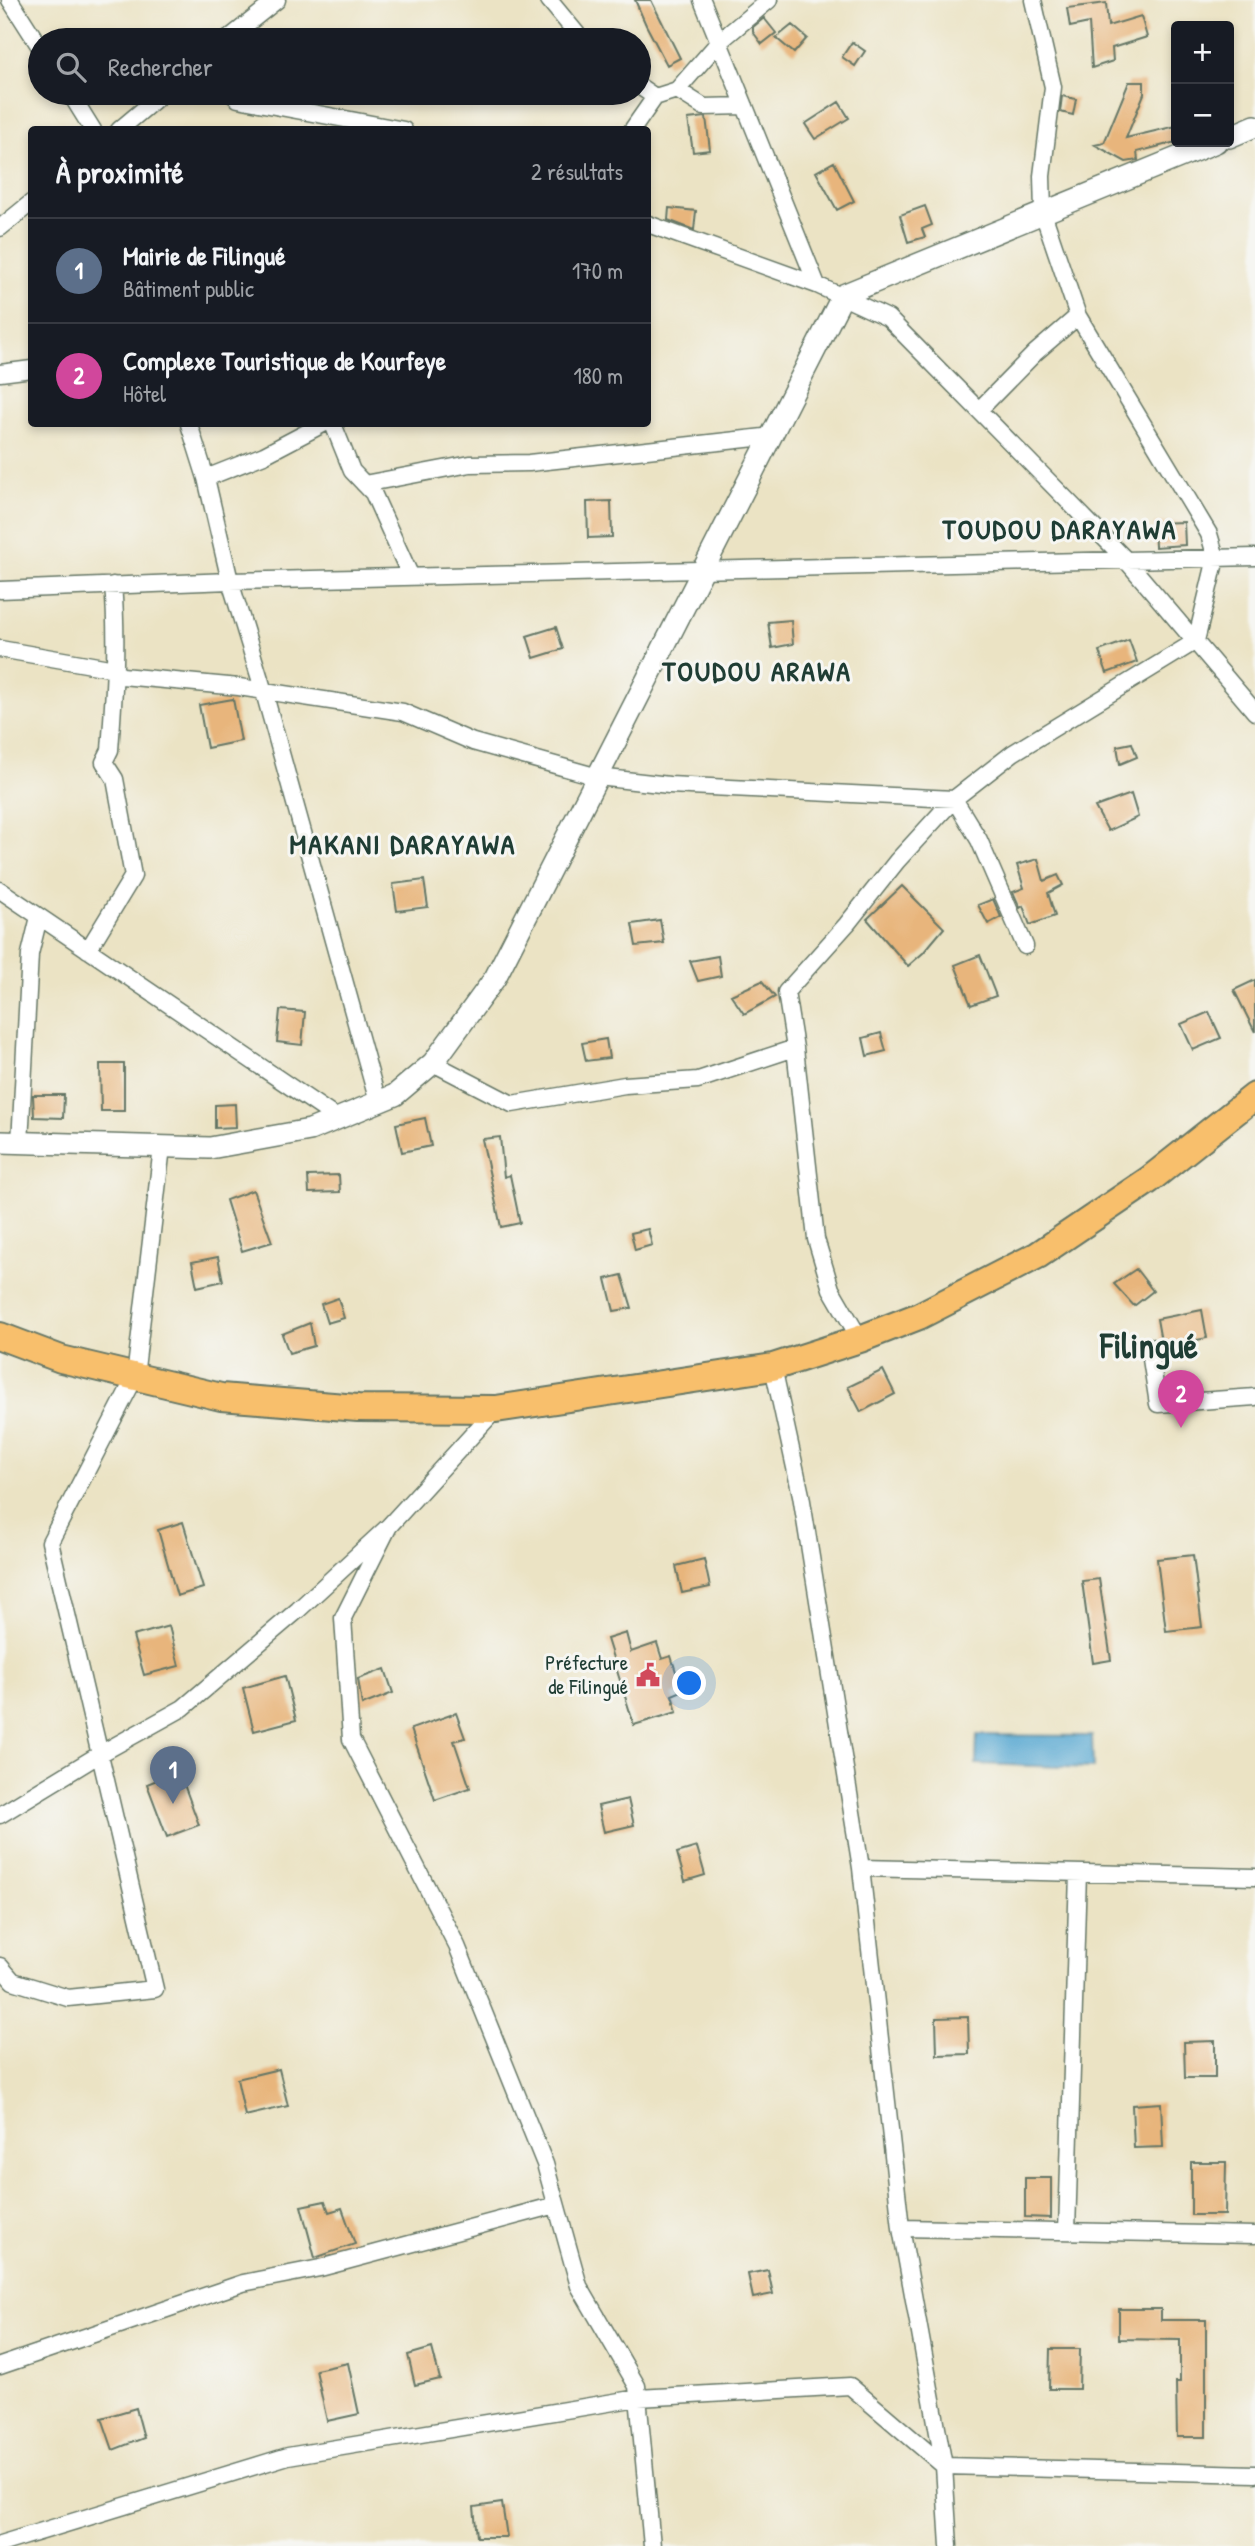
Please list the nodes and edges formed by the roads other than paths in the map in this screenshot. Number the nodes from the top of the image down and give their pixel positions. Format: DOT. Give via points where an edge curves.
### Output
graph roads {
  1 [pos="10,0"];
  2 [pos="277,0"];
  3 [pos="548,0"];
  4 [pos="702,0"];
  5 [pos="769,0"];
  6 [pos="1032,0"];
  7 [pos="28,28"];
  8 [pos="242,28"];
  9 [pos="572,28"];
  10 [pos="719,42"];
  11 [pos="677,90"];
  12 [pos="651,94"];
  13 [pos="655,97"];
  14 [pos="651,103"];
  15 [pos="77,105"];
  16 [pos="149,105"];
  17 [pos="270,105"];
  18 [pos="649,105"];
  19 [pos="745,106"];
  20 [pos="90,126"];
  21 [pos="124,126"];
  22 [pos="383,126"];
  23 [pos="635,126"];
  24 [pos="1255,126"];
  25 [pos="1234,135"];
  26 [pos="1204,147"];
  27 [pos="28,205"];
  28 [pos="1043,213"];
  29 [pos="651,225"];
  30 [pos="0,228"];
  31 [pos="817,285"];
  32 [pos="843,295"];
  33 [pos="1078,316"];
  34 [pos="28,370"];
  35 [pos="0,373"];
  36 [pos="979,410"];
  37 [pos="190,427"];
  38 [pos="318,427"];
  39 [pos="334,427"];
  40 [pos="773,436"];
  41 [pos="206,478"];
  42 [pos="364,484"];
  43 [pos="1255,557"];
  44 [pos="1216,558"];
  45 [pos="1126,560"];
  46 [pos="705,570"];
  47 [pos="411,577"];
  48 [pos="230,581"];
  49 [pos="113,585"];
  50 [pos="0,590"];
  51 [pos="1196,641"];
  52 [pos="0,649"];
  53 [pos="115,671"];
  54 [pos="264,692"];
  55 [pos="1255,712"];
  56 [pos="598,777"];
  57 [pos="954,799"];
  58 [pos="0,890"];
  59 [pos="39,917"];
  60 [pos="1025,946"];
  61 [pos="88,950"];
  62 [pos="795,1048"];
  63 [pos="433,1063"];
  64 [pos="1255,1096"];
  65 [pos="378,1102"];
  66 [pos="338,1119"];
  67 [pos="10,1142"];
  68 [pos="162,1147"];
  69 [pos="0,1336"];
  70 [pos="860,1339"];
  71 [pos="1149,1346"];
  72 [pos="772,1367"];
  73 [pos="135,1377"];
  74 [pos="1255,1397"];
  75 [pos="496,1409"];
  76 [pos="389,1527"];
  77 [pos="100,1754"];
  78 [pos="0,1815"];
  79 [pos="861,1868"];
  80 [pos="1078,1873"];
  81 [pos="1255,1877"];
  82 [pos="0,1966"];
  83 [pos="7,1981"];
  84 [pos="556,2205"];
  85 [pos="901,2228"];
  86 [pos="1067,2231"];
  87 [pos="1255,2235"];
  88 [pos="0,2366"];
  89 [pos="638,2398"];
  90 [pos="944,2466"];
  91 [pos="1255,2474"];
  92 [pos="0,2544"];
  93 [pos="652,2546"];
  94 [pos="949,2546"];
  1 -- 7 [label="street"];
  2 -- 8 [label="street"];
  3 -- 9 [label="street"];
  4 -- 10 [label="street"];
  5 -- 10 [label="street"];
  6 -- 28 [label="street" via="1053,88 1042,176"];
  10 -- 11 [label="street"];
  10 -- 19 [label="street"];
  11 -- 13 [label="street"];
  11 -- 19 [label="street" via="704,107"];
  12 -- 13 [label="street"];
  13 -- 14 [label="street"];
  15 -- 20 [label="street"];
  16 -- 21 [label="street"];
  17 -- 22 [label="street"];
  18 -- 23 [label="street"];
  19 -- 31 [label="street"];
  24 -- 25 [label="street"];
  26 -- 28 [label="street"];
  27 -- 30 [label="street"];
  28 -- 32 [label="street"];
  28 -- 33 [label="street"];
  29 -- 31 [label="street"];
  31 -- 32 [label="street"];
  32 -- 36 [label="street" via="888,318"];
  32 -- 40 [label="street"];
  33 -- 36 [label="street"];
  33 -- 44 [label="street" via="1209,534"];
  34 -- 35 [label="street"];
  36 -- 45 [label="street"];
  37 -- 41 [label="street"];
  38 -- 41 [label="street"];
  39 -- 42 [label="street" via="352,471"];
  40 -- 42 [label="street" via="529,463 470,464"];
  40 -- 46 [label="street"];
  41 -- 48 [label="street"];
  42 -- 47 [label="street" via="373,494"];
  43 -- 44 [label="street"];
  44 -- 45 [label="street"];
  44 -- 51 [label="street"];
  45 -- 46 [label="street"];
  45 -- 51 [label="street"];
  46 -- 47 [label="street"];
  46 -- 56 [label="street"];
  47 -- 48 [label="street"];
  48 -- 49 [label="street"];
  48 -- 54 [label="street"];
  49 -- 50 [label="street"];
  49 -- 53 [label="street"];
  51 -- 55 [label="street"];
  51 -- 57 [label="street" via="1013,753"];
  52 -- 53 [label="street"];
  53 -- 54 [label="street" via="122,676"];
  53 -- 61 [label="street" via="110,750 104,762 115,779 133,876"];
  54 -- 56 [label="street" via="403,712 473,742"];
  54 -- 65 [label="street"];
  56 -- 57 [label="street" via="668,785"];
  56 -- 63 [label="street" via="495,978"];
  57 -- 60 [label="street" via="979,840"];
  57 -- 62 [label="street" via="786,992"];
  58 -- 59 [label="street"];
  59 -- 61 [label="street"];
  59 -- 67 [label="street" via="30,954"];
  61 -- 66 [label="street"];
  62 -- 63 [label="street" via="698,1080 625,1085 512,1104"];
  62 -- 70 [label="street" via="816,1239 831,1289"];
  63 -- 65 [label="street" via="395,1095"];
  64 -- 70 [label="main road" via="1149,1180 1038,1255 919,1316"];
  65 -- 66 [label="street"];
  66 -- 68 [label="street" via="310,1130 210,1148"];
  67 -- 68 [label="street"];
  68 -- 73 [label="street"];
  69 -- 73 [label="main road" via="61,1359"];
  70 -- 72 [label="main road"];
  71 -- 74 [label="street" via="1158,1404"];
  72 -- 75 [label="main road"];
  72 -- 79 [label="street" via="801,1495"];
  73 -- 75 [label="main road" via="234,1398 358,1408"];
  73 -- 77 [label="street" via="50,1542"];
  75 -- 76 [label="street"];
  76 -- 77 [label="street" via="183,1708"];
  76 -- 84 [label="street" via="343,1618 351,1739 457,1946 545,2164"];
  77 -- 78 [label="street"];
  77 -- 83 [label="street" via="155,1989 68,1998"];
  79 -- 80 [label="street"];
  79 -- 85 [label="street"];
  80 -- 81 [label="street"];
  80 -- 86 [label="street"];
  82 -- 83 [label="street"];
  84 -- 88 [label="street" via="320,2269 243,2283"];
  84 -- 89 [label="street" via="579,2286 637,2386"];
  85 -- 86 [label="street"];
  85 -- 90 [label="street"];
  86 -- 87 [label="street"];
  89 -- 90 [label="street" via="850,2386"];
  89 -- 92 [label="street" via="288,2456"];
  89 -- 93 [label="street"];
  90 -- 91 [label="street"];
  90 -- 94 [label="street"];
}
